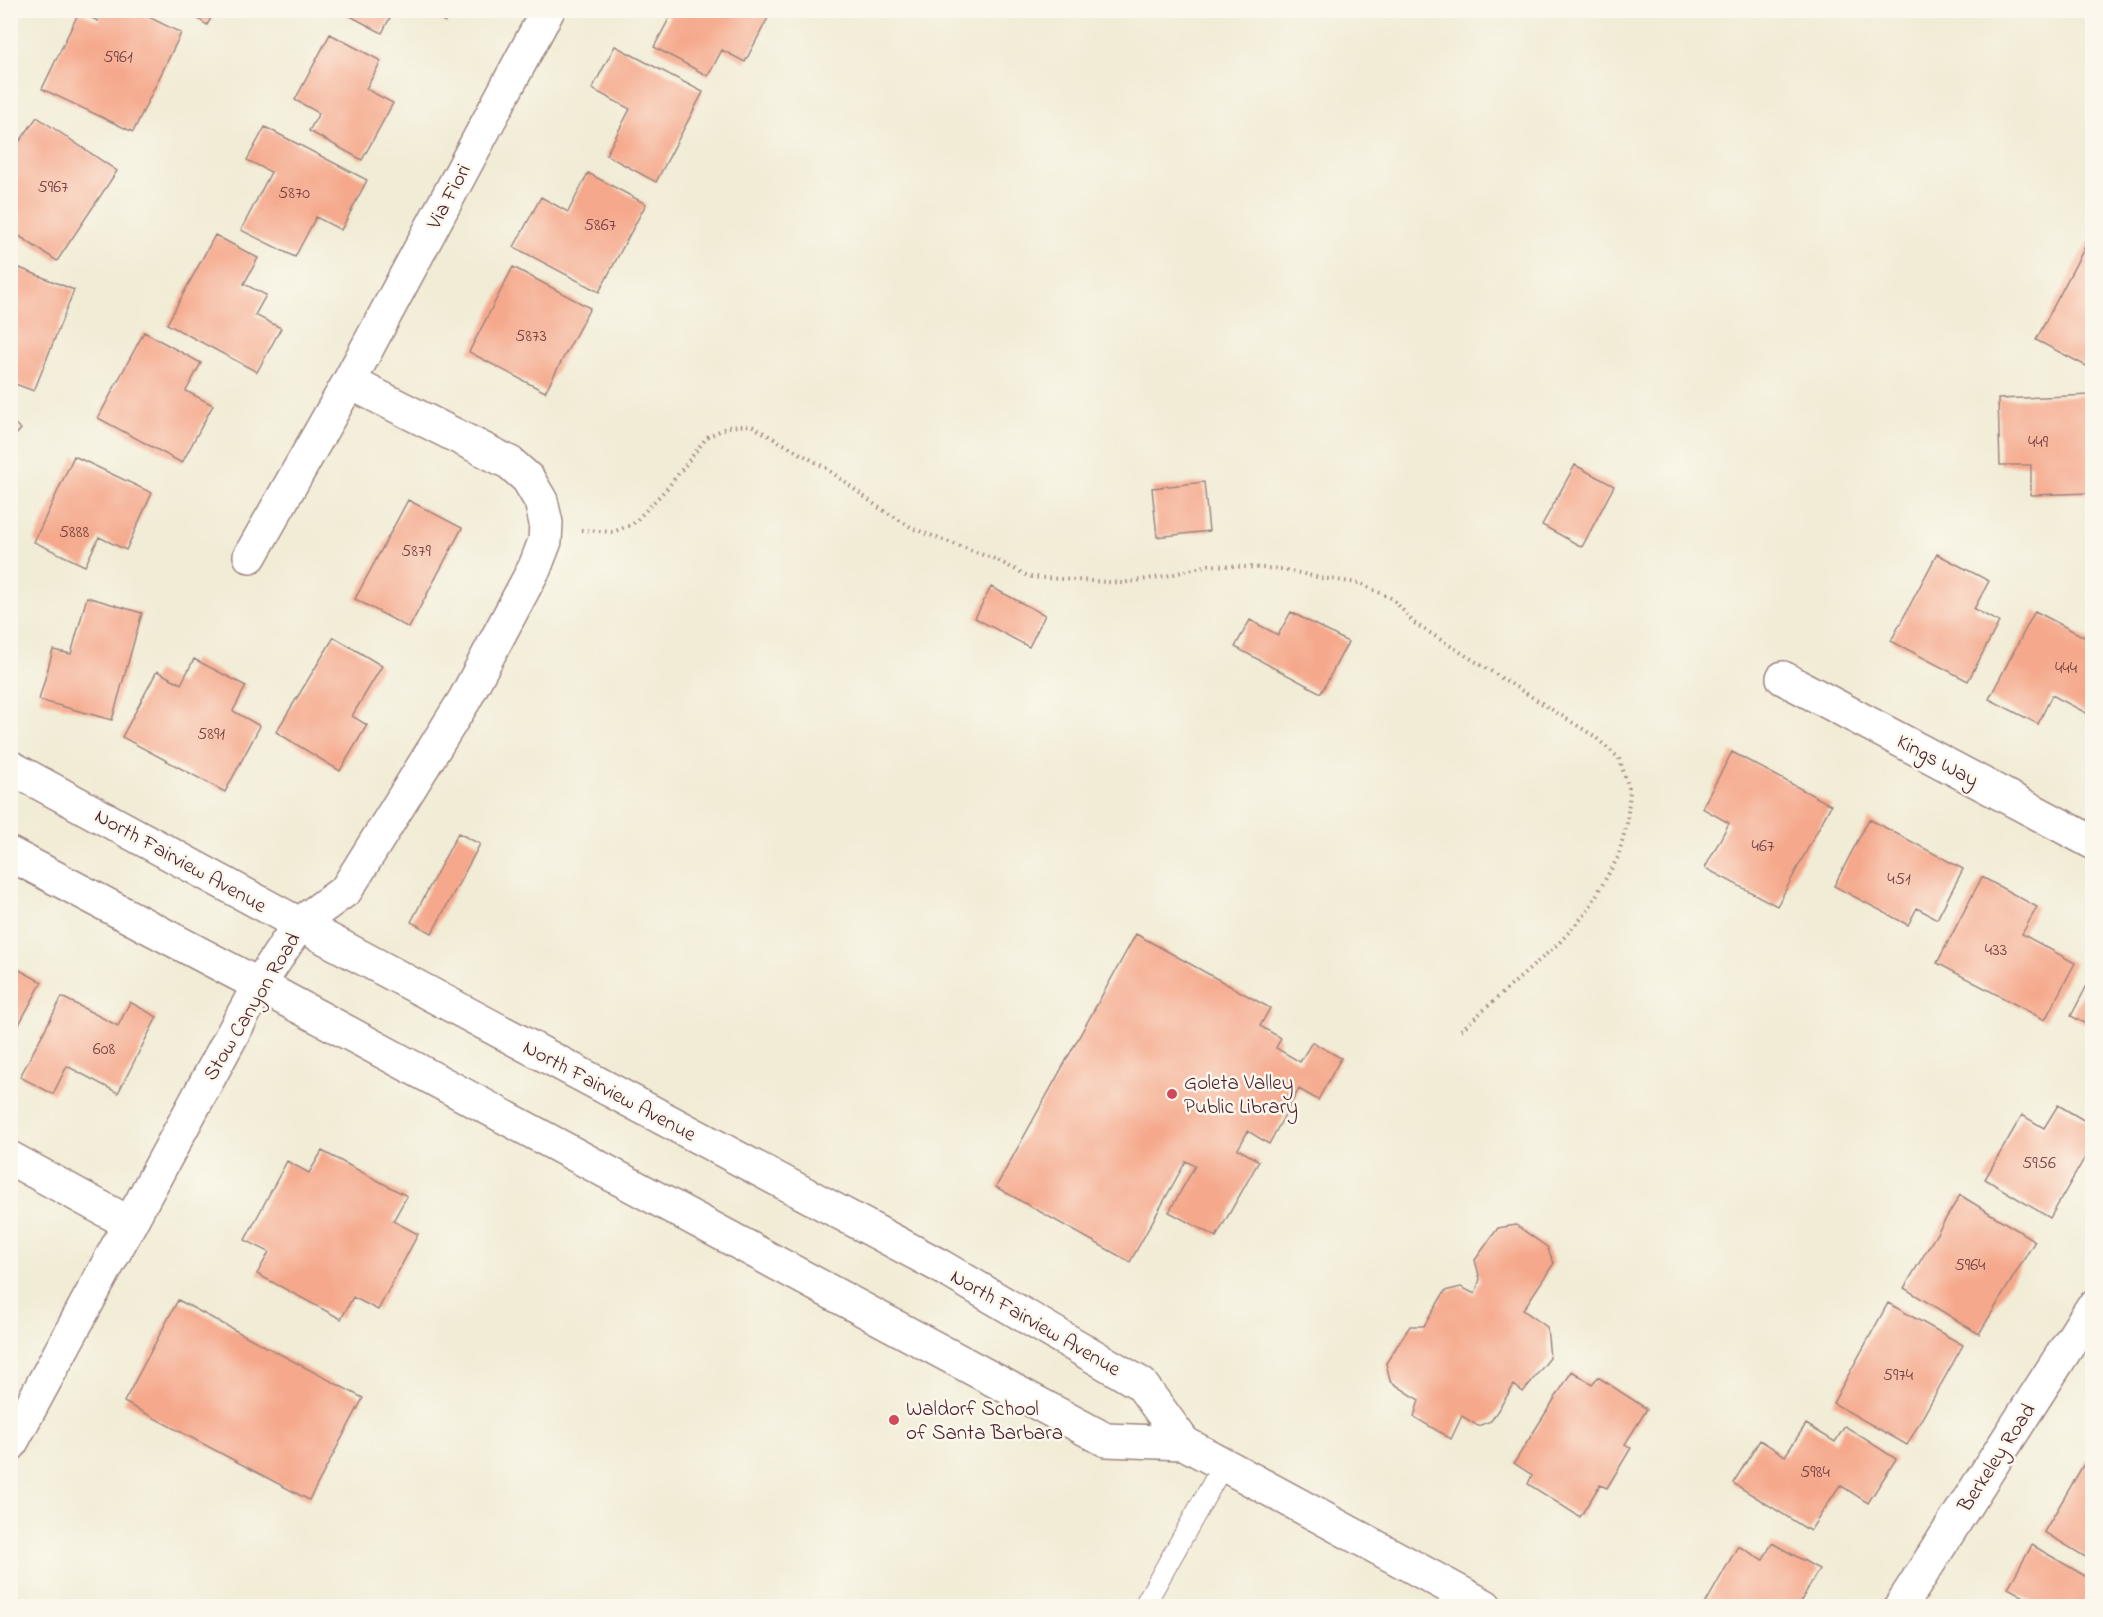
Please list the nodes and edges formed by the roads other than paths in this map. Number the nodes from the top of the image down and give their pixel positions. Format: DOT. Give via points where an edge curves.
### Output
graph roads {
  1 [pos="548,10"];
  2 [pos="349,382"];
  3 [pos="250,555"];
  4 [pos="1783,678"];
  5 [pos="10,767"];
  6 [pos="2092,842"];
  7 [pos="10,854"];
  8 [pos="299,924"];
  9 [pos="259,985"];
  10 [pos="10,1158"];
  11 [pos="129,1223"];
  12 [pos="2092,1308"];
  13 [pos="1184,1443"];
  14 [pos="10,1444"];
  15 [pos="1223,1465"];
  16 [pos="1144,1606"];
  17 [pos="1485,1606"];
  18 [pos="1901,1606"];
  1 -- 2 [label="main road, Via Fiori"];
  2 -- 3 [label="main road, Via Fiori"];
  2 -- 8 [label="main road, Stow Canyon Road" via="510,463 528,479 541,501 545,541 536,567 465,699 346,890"];
  4 -- 6 [label="main road, Kings Way"];
  5 -- 8 [label="main road, North Fairview Avenue"];
  7 -- 9 [label="main road, North Fairview Avenue"];
  8 -- 9 [label="main road, Stow Canyon Road"];
  8 -- 13 [label="main road, North Fairview Avenue" via="940,1266 1074,1344 1141,1384"];
  9 -- 11 [label="main road, Stow Canyon Road"];
  9 -- 13 [label="main road, North Fairview Avenue" via="1106,1440"];
  10 -- 11 [label="main road"];
  11 -- 14 [label="main road, Stow Canyon Road"];
  12 -- 18 [label="main road, Berkeley Road"];
  13 -- 15 [label="main road, North Fairview Avenue"];
  15 -- 16 [label="lane"];
  15 -- 17 [label="main road, North Fairview Avenue"];
}
